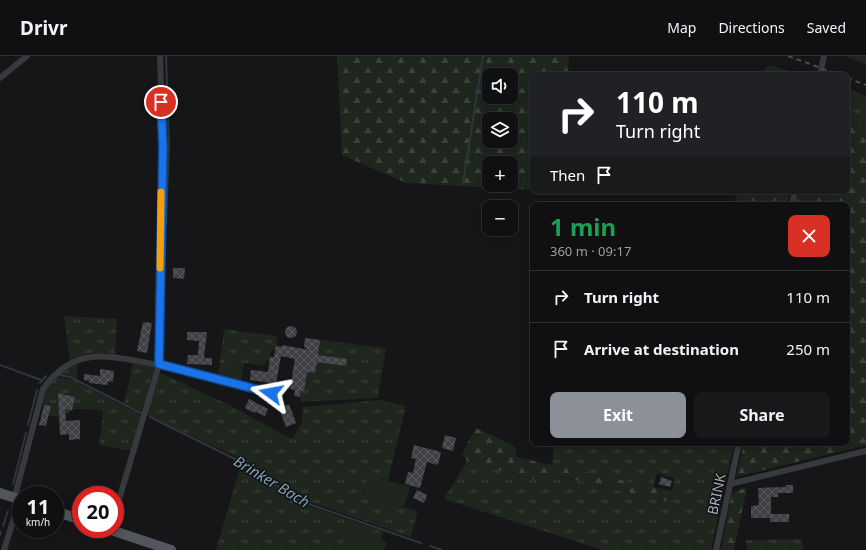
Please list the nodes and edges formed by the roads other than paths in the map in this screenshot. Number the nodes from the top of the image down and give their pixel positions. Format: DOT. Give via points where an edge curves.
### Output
graph roads {
  1 [pos="27,56"];
  2 [pos="160,56"];
  3 [pos="824,56"];
  4 [pos="821,72"];
  5 [pos="0,78"];
  6 [pos="159,365"];
  7 [pos="271,393"];
  8 [pos="738,446"];
  9 [pos="866,451"];
  10 [pos="730,484"];
  11 [pos="18,486"];
  12 [pos="123,486"];
  13 [pos="0,493"];
  14 [pos="12,497"];
  15 [pos="12,524"];
  16 [pos="124,534"];
  17 [pos="4,550"];
  18 [pos="171,550"];
  19 [pos="716,550"];
  1 -- 5 [label="street"];
  2 -- 6 [label="street" via="163,147"];
  3 -- 4 [label="street"];
  6 -- 7 [label="lane"];
  6 -- 11 [label="street" via="93,356 80,359 58,371 43,389"];
  6 -- 12 [label="street"];
  8 -- 10 [label="street, BRINK"];
  9 -- 10 [label="street"];
  10 -- 19 [label="street, BRINK"];
  13 -- 14 [label="main road"];
  15 -- 17 [label="street"];
  16 -- 18 [label="main road"];
}
